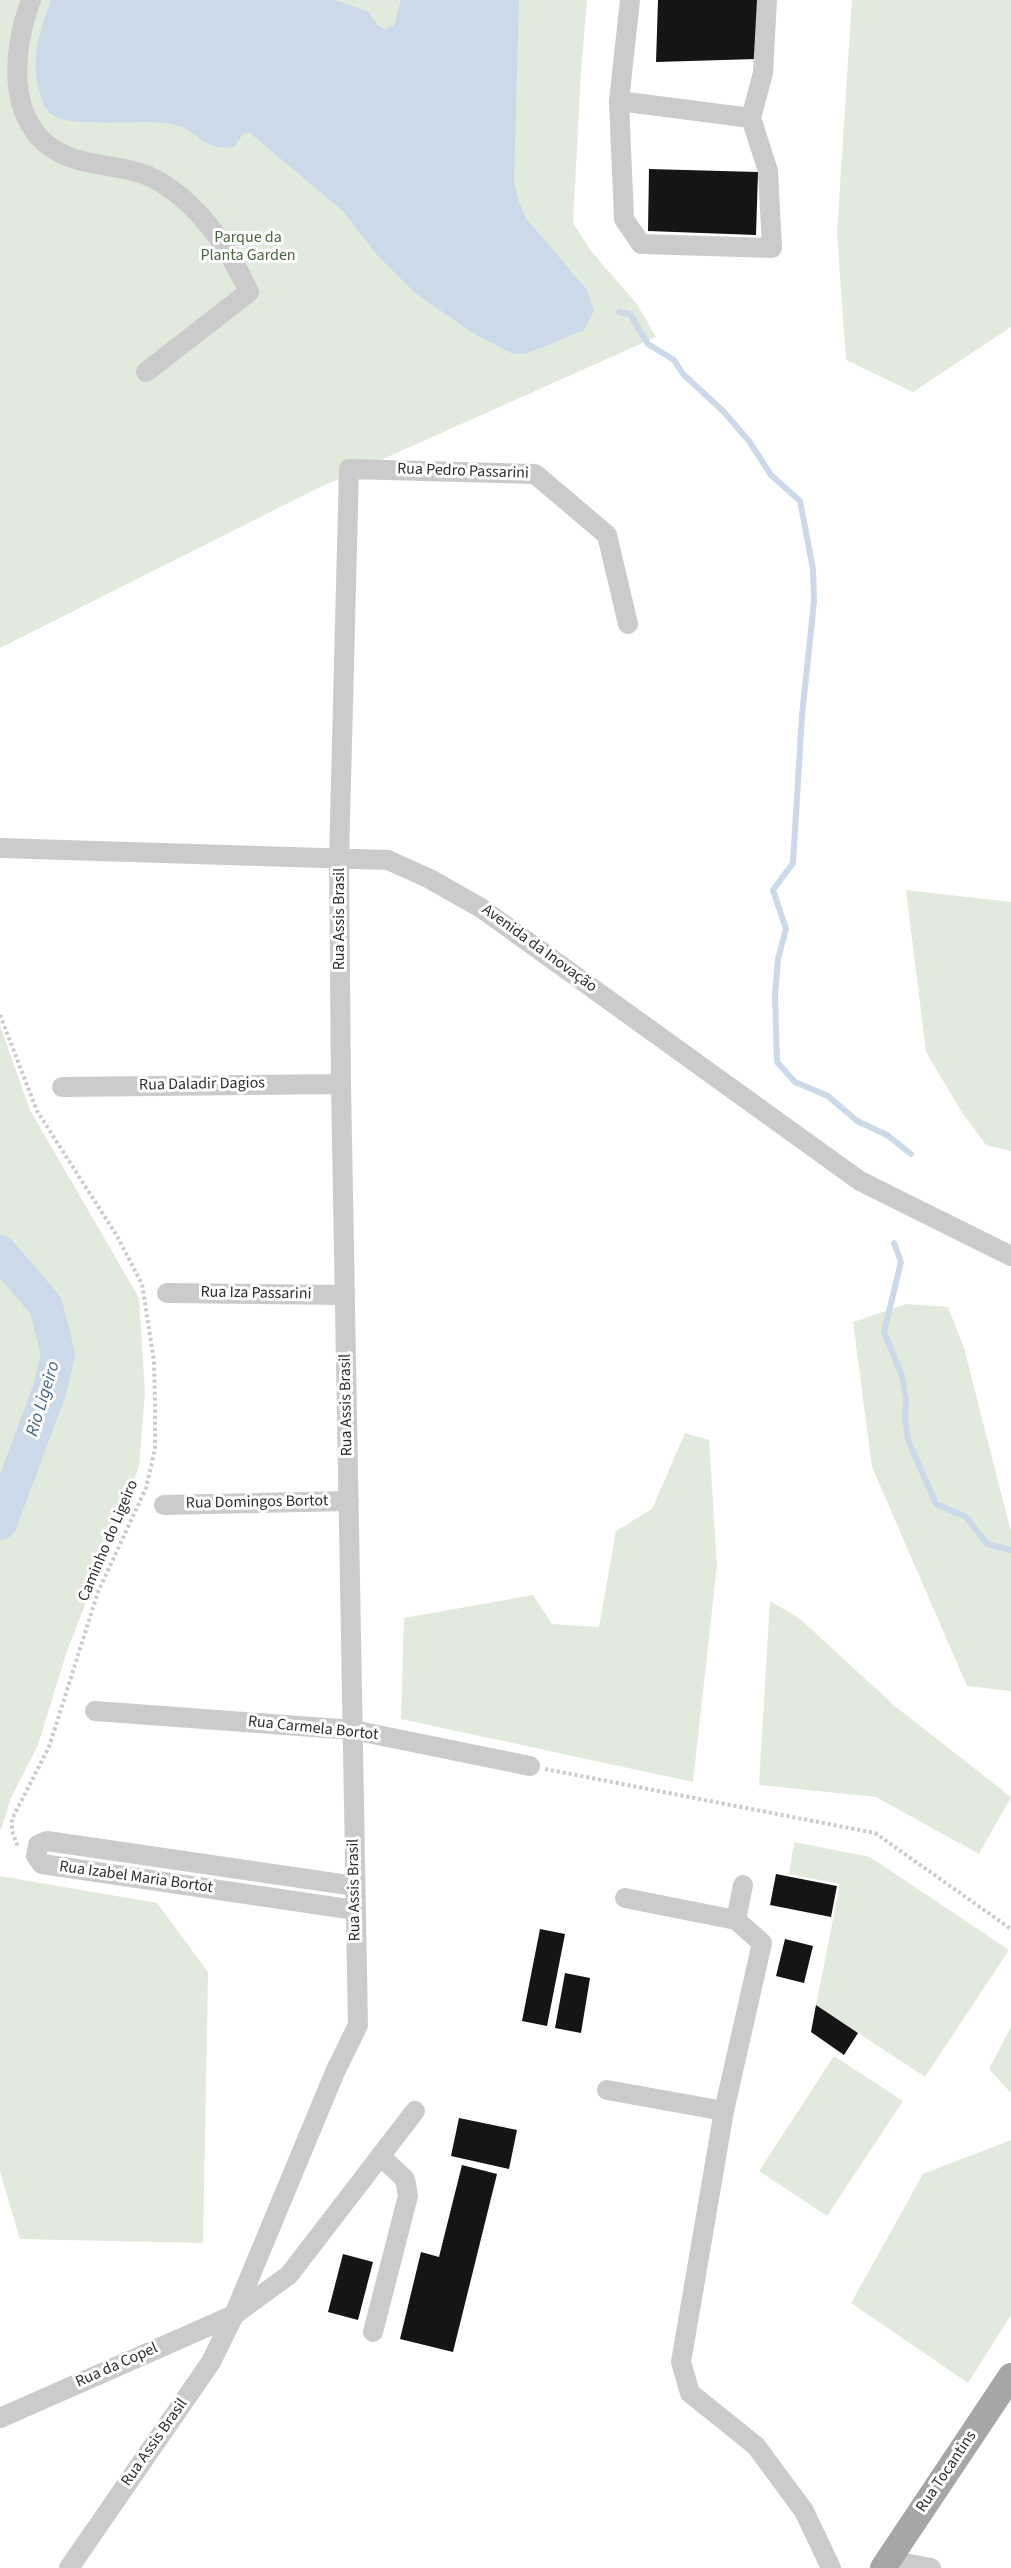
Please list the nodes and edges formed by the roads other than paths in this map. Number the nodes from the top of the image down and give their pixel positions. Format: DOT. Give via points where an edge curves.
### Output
graph roads {
  1 [pos="31,0"];
  2 [pos="630,0"];
  3 [pos="767,0"];
  4 [pos="619,101"];
  5 [pos="751,118"];
  6 [pos="146,372"];
  7 [pos="349,469"];
  8 [pos="628,624"];
  9 [pos="0,848"];
  10 [pos="339,859"];
  11 [pos="341,1084"];
  12 [pos="62,1087"];
  13 [pos="1011,1256"];
  14 [pos="167,1293"];
  15 [pos="345,1295"];
  16 [pos="349,1501"];
  17 [pos="164,1505"];
  18 [pos="95,1711"];
  19 [pos="353,1730"];
  20 [pos="530,1766"];
  21 [pos="743,1885"];
  22 [pos="355,1886"];
  23 [pos="625,1898"];
  24 [pos="355,1910"];
  25 [pos="736,1920"];
  26 [pos="607,2090"];
  27 [pos="415,2111"];
  28 [pos="724,2111"];
  29 [pos="380,2156"];
  30 [pos="234,2315"];
  31 [pos="373,2332"];
  32 [pos="1011,2376"];
  33 [pos="0,2418"];
  34 [pos="886,2564"];
  35 [pos="69,2568"];
  36 [pos="831,2568"];
  37 [pos="931,2568"];
  1 -- 6 [label="street" via="17,59 20,103 31,128 52,148 72,158 131,170 178,194 226,248 249,292"];
  2 -- 4 [label="street"];
  3 -- 5 [label="street" via="763,73"];
  4 -- 5 [label="street"];
  4 -- 5 [label="street" via="624,219 641,244 772,248 768,171"];
  7 -- 8 [label="street, Rua Pedro Passarini" via="535,474 607,535"];
  7 -- 10 [label="street, Rua Assis Brasil"];
  9 -- 10 [label="street, Avenida da Inovação"];
  10 -- 11 [label="street, Rua Assis Brasil"];
  10 -- 13 [label="street, Avenida da Inovação" via="388,860 482,908 860,1180"];
  11 -- 12 [label="street, Rua Daladir Dagios"];
  11 -- 15 [label="street, Rua Assis Brasil"];
  14 -- 15 [label="street, Rua Iza Passarini"];
  15 -- 16 [label="street, Rua Assis Brasil"];
  16 -- 17 [label="street, Rua Domingos Bortot"];
  16 -- 19 [label="street, Rua Assis Brasil"];
  18 -- 19 [label="street, Rua Carmela Bortot"];
  19 -- 20 [label="street, Rua Carmela Bortot"];
  19 -- 22 [label="street, Rua Assis Brasil"];
  21 -- 25 [label="street"];
  22 -- 24 [label="street, Rua Assis Brasil"];
  22 -- 24 [label="street, Rua Izabel Maria Bortot" via="47,1841 38,1845 36,1856 42,1864"];
  23 -- 25 [label="street"];
  24 -- 30 [label="street, Rua Assis Brasil" via="358,2025"];
  25 -- 28 [label="street" via="762,1943"];
  26 -- 28 [label="street"];
  27 -- 29 [label="street, Rua Assis Brasil"];
  28 -- 36 [label="street" via="681,2362 690,2393 756,2446 804,2511"];
  29 -- 30 [label="street, Rua Assis Brasil" via="289,2275"];
  29 -- 31 [label="street" via="405,2178 408,2196"];
  30 -- 33 [label="street, Rua da Copel"];
  30 -- 35 [label="street, Rua Assis Brasil" via="211,2362"];
  32 -- 34 [label="main road, Rua Tocantins"];
  34 -- 37 [label="street"];
}
